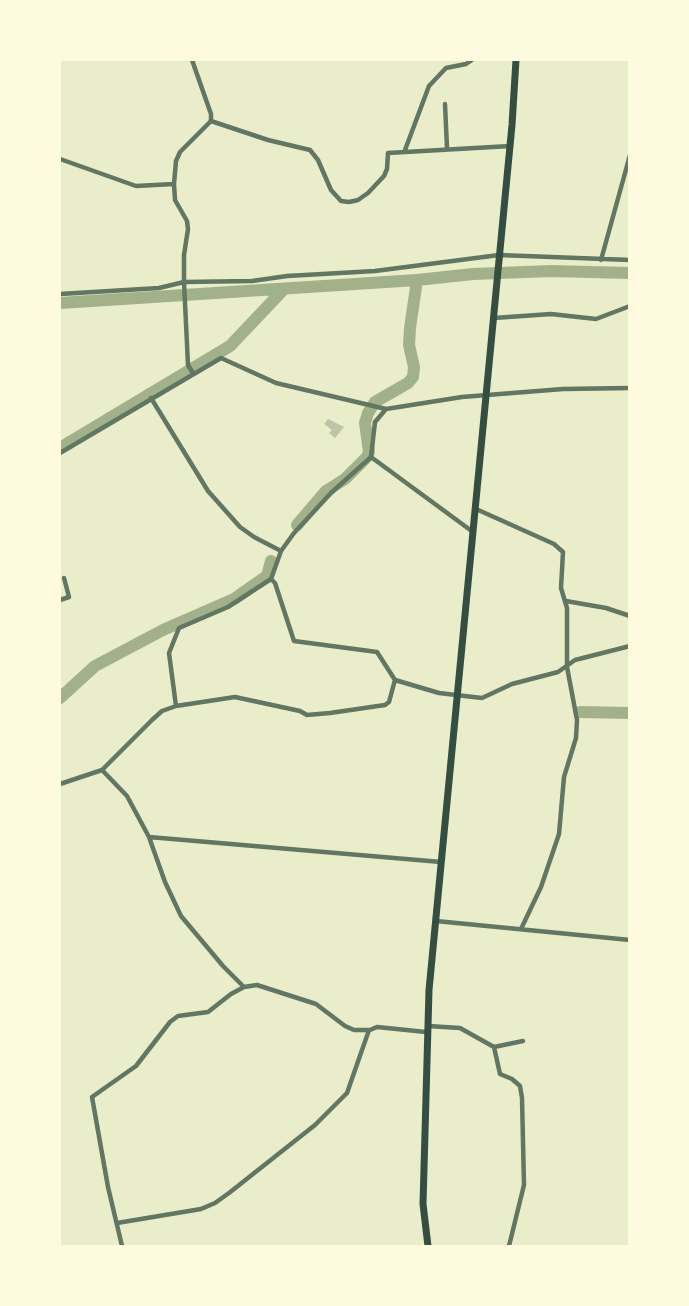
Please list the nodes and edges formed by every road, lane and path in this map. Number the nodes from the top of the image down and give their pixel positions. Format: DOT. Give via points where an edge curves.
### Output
graph roads {
  1 [pos="192,60"];
  2 [pos="472,60"];
  3 [pos="516,60"];
  4 [pos="445,104"];
  5 [pos="211,121"];
  6 [pos="510,146"];
  7 [pos="447,148"];
  8 [pos="405,150"];
  9 [pos="629,155"];
  10 [pos="60,159"];
  11 [pos="69,163"];
  12 [pos="60,167"];
  13 [pos="174,184"];
  14 [pos="499,258"];
  15 [pos="601,260"];
  16 [pos="629,260"];
  17 [pos="184,285"];
  18 [pos="60,294"];
  19 [pos="629,306"];
  20 [pos="493,318"];
  21 [pos="193,373"];
  22 [pos="629,388"];
  23 [pos="486,396"];
  24 [pos="151,398"];
  25 [pos="386,409"];
  26 [pos="60,453"];
  27 [pos="371,457"];
  28 [pos="476,509"];
  29 [pos="473,532"];
  30 [pos="281,551"];
  31 [pos="64,578"];
  32 [pos="271,579"];
  33 [pos="60,600"];
  34 [pos="566,601"];
  35 [pos="629,616"];
  36 [pos="629,646"];
  37 [pos="567,667"];
  38 [pos="395,680"];
  39 [pos="458,696"];
  40 [pos="176,706"];
  41 [pos="102,770"];
  42 [pos="60,784"];
  43 [pos="149,836"];
  44 [pos="441,862"];
  45 [pos="435,921"];
  46 [pos="521,929"];
  47 [pos="629,940"];
  48 [pos="244,987"];
  49 [pos="427,1029"];
  50 [pos="370,1030"];
  51 [pos="523,1041"];
  52 [pos="494,1047"];
  53 [pos="117,1223"];
  54 [pos="122,1247"];
  55 [pos="428,1247"];
  56 [pos="509,1247"];
  1 -- 5 [label="street"];
  2 -- 8 [label="street" via="437,75 425,94"];
  3 -- 6 [label="highway"];
  4 -- 7 [label="street"];
  5 -- 8 [label="street" via="310,150 341,201 358,200 384,176 388,153"];
  5 -- 13 [label="street" via="180,152"];
  6 -- 7 [label="street"];
  6 -- 14 [label="highway"];
  7 -- 8 [label="street"];
  9 -- 15 [label="street"];
  10 -- 11 [label="street"];
  11 -- 12 [label="street"];
  11 -- 13 [label="street" via="136,186"];
  13 -- 17 [label="street" via="175,200 188,229"];
  14 -- 15 [label="street"];
  14 -- 17 [label="street"];
  14 -- 20 [label="highway"];
  15 -- 16 [label="street"];
  17 -- 18 [label="street"];
  17 -- 21 [label="street" via="188,365"];
  19 -- 20 [label="street" via="596,319 551,314"];
  20 -- 23 [label="highway"];
  21 -- 24 [label="street"];
  21 -- 25 [label="street" via="221,358 276,383"];
  22 -- 23 [label="street"];
  23 -- 25 [label="street"];
  23 -- 28 [label="highway"];
  24 -- 26 [label="street"];
  24 -- 30 [label="street" via="208,491 240,527"];
  25 -- 27 [label="street" via="375,422"];
  27 -- 29 [label="street"];
  27 -- 30 [label="street" via="313,511"];
  28 -- 29 [label="highway"];
  28 -- 34 [label="street" via="560,548"];
  29 -- 39 [label="highway"];
  30 -- 32 [label="street"];
  31 -- 33 [label="street" via="69,597"];
  32 -- 38 [label="street" via="294,641 377,652"];
  32 -- 40 [label="street" via="228,607 179,628 169,653"];
  34 -- 35 [label="street"];
  34 -- 37 [label="street"];
  36 -- 37 [label="street" via="575,660"];
  37 -- 39 [label="street" via="482,698"];
  37 -- 46 [label="street" via="576,738 564,777 559,834"];
  38 -- 39 [label="street"];
  38 -- 40 [label="street" via="385,705 330,713 307,715 235,697"];
  39 -- 44 [label="highway"];
  40 -- 41 [label="street" via="162,711"];
  41 -- 42 [label="street"];
  41 -- 43 [label="street" via="127,796"];
  43 -- 44 [label="street"];
  43 -- 48 [label="street" via="181,916"];
  44 -- 45 [label="highway"];
  45 -- 46 [label="street"];
  45 -- 49 [label="highway"];
  46 -- 47 [label="street"];
  48 -- 50 [label="street" via="257,985 303,998 345,1026"];
  48 -- 53 [label="street" via="208,1012 178,1016 136,1066 92,1097"];
  49 -- 50 [label="street"];
  49 -- 52 [label="street" via="460,1028"];
  49 -- 55 [label="highway" via="424,1204"];
  50 -- 53 [label="street" via="347,1093 315,1125 229,1193 201,1209"];
  51 -- 52 [label="street"];
  52 -- 56 [label="street" via="500,1074 520,1086 522,1098 524,1185"];
  53 -- 54 [label="street"];
}
